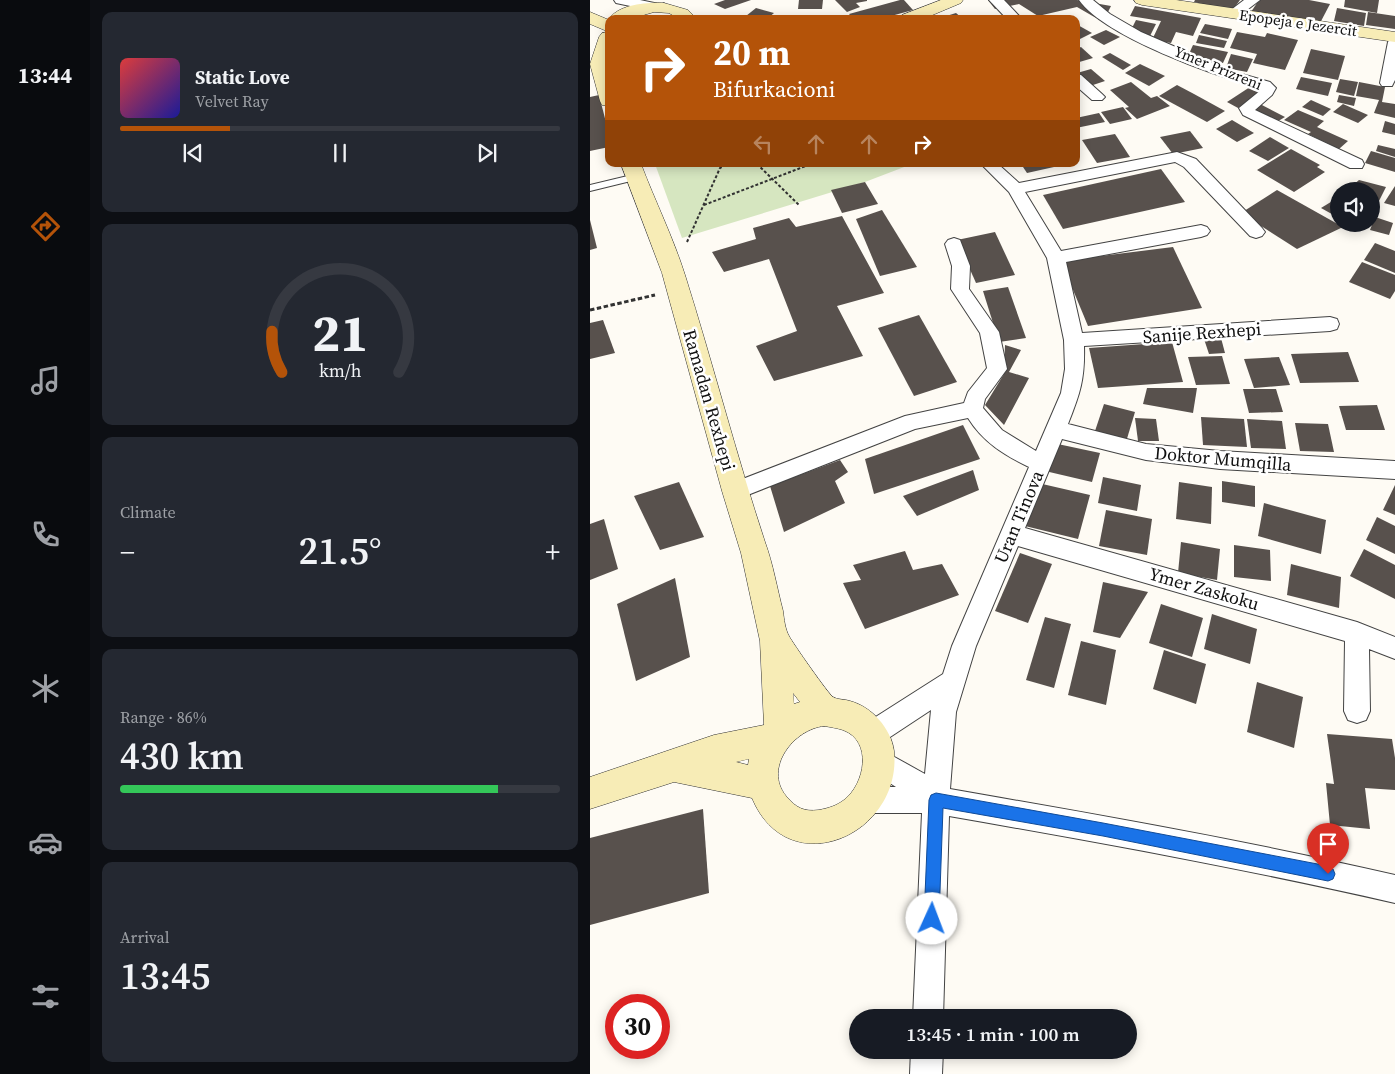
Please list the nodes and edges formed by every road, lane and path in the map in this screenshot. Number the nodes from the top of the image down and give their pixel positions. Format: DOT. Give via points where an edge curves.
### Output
graph roads {
  1 [pos="614,0"];
  2 [pos="621,0"];
  3 [pos="955,0"];
  4 [pos="996,0"];
  5 [pos="1086,0"];
  6 [pos="1142,0"];
  7 [pos="1253,0"];
  8 [pos="675,11"];
  9 [pos="1234,13"];
  10 [pos="616,15"];
  11 [pos="624,15"];
  12 [pos="918,15"];
  13 [pos="1011,15"];
  14 [pos="590,17"];
  15 [pos="605,25"];
  16 [pos="590,36"];
  17 [pos="1395,37"];
  18 [pos="1395,42"];
  19 [pos="605,81"];
  20 [pos="1080,82"];
  21 [pos="1387,83"];
  22 [pos="1097,97"];
  23 [pos="1356,164"];
  24 [pos="722,167"];
  25 [pos="761,167"];
  26 [pos="803,167"];
  27 [pos="992,167"];
  28 [pos="633,171"];
  29 [pos="772,179"];
  30 [pos="590,188"];
  31 [pos="1015,189"];
  32 [pos="704,205"];
  33 [pos="799,205"];
  34 [pos="1201,231"];
  35 [pos="1256,232"];
  36 [pos="954,244"];
  37 [pos="1056,258"];
  38 [pos="676,281"];
  39 [pos="590,310"];
  40 [pos="1330,324"];
  41 [pos="1074,340"];
  42 [pos="973,409"];
  43 [pos="1055,429"];
  44 [pos="1042,464"];
  45 [pos="1395,470"];
  46 [pos="735,491"];
  47 [pos="1011,534"];
  48 [pos="1357,633"];
  49 [pos="775,641"];
  50 [pos="1395,648"];
  51 [pos="952,682"];
  52 [pos="824,710"];
  53 [pos="1358,711"];
  54 [pos="777,735"];
  55 [pos="876,748"];
  56 [pos="674,766"];
  57 [pos="763,784"];
  58 [pos="590,792"];
  59 [pos="868,800"];
  60 [pos="936,800"];
  61 [pos="1395,889"];
  62 [pos="928,1009"];
  63 [pos="927,1059"];
  64 [pos="926,1074"];
  1 -- 10 [label="street"];
  2 -- 8 [label="street"];
  3 -- 12 [label="street"];
  4 -- 13 [label="street"];
  5 -- 23 [label="street, Ymer Prizreni" via="1105,17 1136,34 1226,74 1269,88 1247,108 1248,112"];
  6 -- 9 [label="street, Epopeja e Jezercit"];
  7 -- 9 [label="street"];
  8 -- 11 [label="street" via="632,11"];
  9 -- 17 [label="street, Epopeja e Jezercit"];
  14 -- 15 [label="street"];
  16 -- 19 [label="street"];
  18 -- 21 [label="street"];
  20 -- 22 [label="street"];
  24 -- 32 [label="path"];
  25 -- 29 [label="path"];
  26 -- 29 [label="path"];
  27 -- 31 [label="street, Uran Tinova"];
  28 -- 30 [label="lane"];
  28 -- 38 [label="street, Ramadan Rexhepi"];
  29 -- 32 [label="path"];
  29 -- 33 [label="path"];
  31 -- 35 [label="street" via="1177,157 1190,163"];
  31 -- 37 [label="street, Uran Tinova"];
  32 -- 38 [label="path"];
  34 -- 37 [label="street"];
  36 -- 42 [label="street" via="961,262 960,289 989,332 997,369 975,397"];
  37 -- 41 [label="street, Uran Tinova"];
  38 -- 39 [label="path"];
  38 -- 46 [label="street, Ramadan Rexhepi"];
  40 -- 41 [label="street, Sanije Rexhepi"];
  41 -- 43 [label="street, Uran Tinova" via="1075,369 1071,393"];
  42 -- 44 [label="street" via="982,426 1007,447"];
  42 -- 46 [label="street" via="912,422"];
  43 -- 44 [label="street, Uran Tinova"];
  43 -- 45 [label="street, Doktor Mumqilla" via="1146,452 1220,460"];
  44 -- 47 [label="street, Uran Tinova"];
  46 -- 49 [label="street, Ramadan Rexhepi" via="755,553"];
  47 -- 48 [label="street, Ymer Zaskoku"];
  47 -- 51 [label="street, Uran Tinova"];
  48 -- 50 [label="street, Ymer Zaskoku"];
  48 -- 53 [label="street"];
  49 -- 52 [label="street, Ramadan Rexhepi"];
  49 -- 54 [label="street, Ramadan Rexhepi"];
  51 -- 55 [label="street"];
  51 -- 60 [label="street, Uran Tinova" via="943,712"];
  52 -- 54 [label="street, Ramadan Rexhepi" via="800,717"];
  52 -- 55 [label="street, Ramadan Rexhepi" via="846,714 865,725"];
  54 -- 56 [label="street, Ramadan Rexhepi" via="714,751"];
  54 -- 57 [label="street, Ramadan Rexhepi" via="764,760"];
  55 -- 59 [label="street, Ramadan Rexhepi" via="877,782"];
  55 -- 60 [label="street"];
  56 -- 57 [label="street, Ramadan Rexhepi"];
  56 -- 58 [label="street, Ramadan Rexhepi"];
  57 -- 59 [label="street, Ramadan Rexhepi" via="773,808 793,824 806,828 834,825 858,811"];
  59 -- 60 [label="street"];
  60 -- 61 [label="street" via="1284,864"];
  60 -- 62 [label="street, Uran Tinova"];
  63 -- 64 [label="street"];
}
